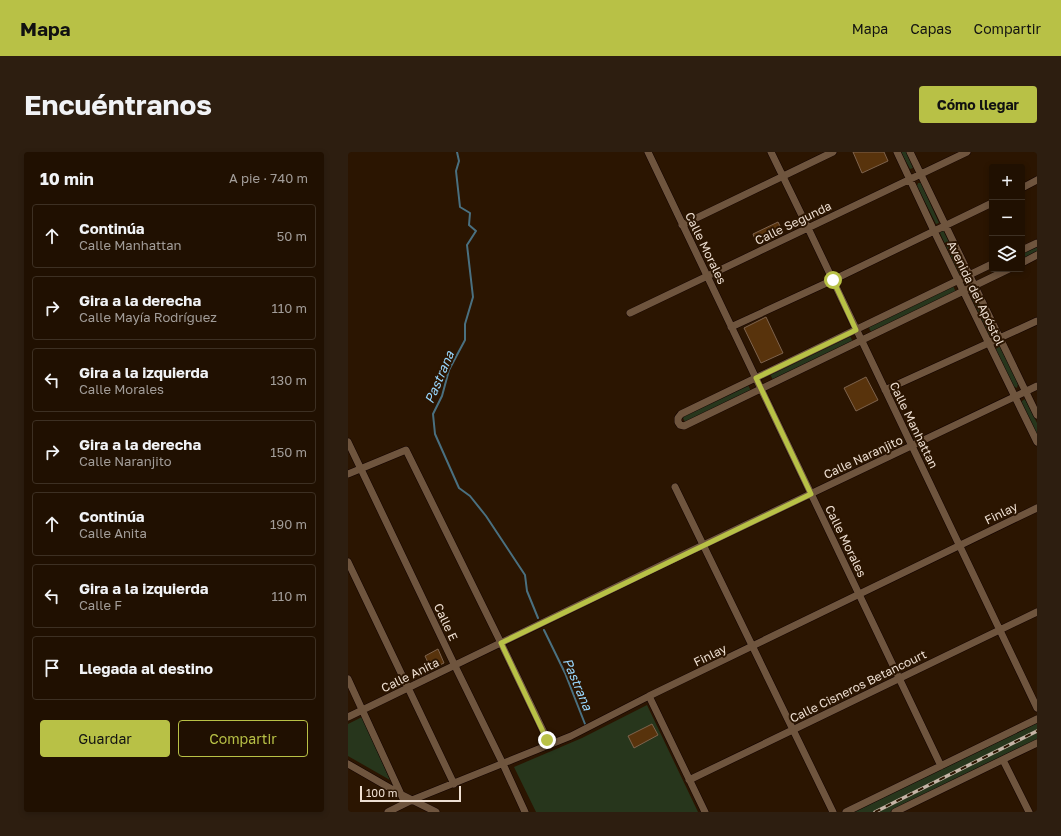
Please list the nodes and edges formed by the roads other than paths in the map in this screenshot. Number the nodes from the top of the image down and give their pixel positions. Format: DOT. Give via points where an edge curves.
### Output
graph roads {
  1 [pos="648,152"];
  2 [pos="771,152"];
  3 [pos="833,152"];
  4 [pos="897,152"];
  5 [pos="910,152"];
  6 [pos="967,152"];
  7 [pos="920,173"];
  8 [pos="783,176"];
  9 [pos="909,178"];
  10 [pos="1037,180"];
  11 [pos="1025,186"];
  12 [pos="989,204"];
  13 [pos="682,225"];
  14 [pos="946,226"];
  15 [pos="808,228"];
  16 [pos="934,231"];
  17 [pos="1037,243"];
  18 [pos="1025,249"];
  19 [pos="1037,256"];
  20 [pos="1025,262"];
  21 [pos="989,265"];
  22 [pos="1003,272"];
  23 [pos="969,275"];
  24 [pos="707,276"];
  25 [pos="833,280"];
  26 [pos="958,281"];
  27 [pos="974,286"];
  28 [pos="963,291"];
  29 [pos="630,313"];
  30 [pos="1037,321"];
  31 [pos="731,327"];
  32 [pos="856,330"];
  33 [pos="1000,339"];
  34 [pos="862,340"];
  35 [pos="989,344"];
  36 [pos="756,378"];
  37 [pos="1037,386"];
  38 [pos="761,389"];
  39 [pos="885,390"];
  40 [pos="1025,391"];
  41 [pos="1015,396"];
  42 [pos="1037,415"];
  43 [pos="348,442"];
  44 [pos="1037,442"];
  45 [pos="912,446"];
  46 [pos="361,469"];
  47 [pos="348,474"];
  48 [pos="675,487"];
  49 [pos="811,494"];
  50 [pos="1037,508"];
  51 [pos="703,545"];
  52 [pos="960,546"];
  53 [pos="676,558"];
  54 [pos="348,562"];
  55 [pos="859,594"];
  56 [pos="1037,612"];
  57 [pos="1000,630"];
  58 [pos="501,643"];
  59 [pos="752,646"];
  60 [pos="455,666"];
  61 [pos="348,679"];
  62 [pos="899,679"];
  63 [pos="408,689"];
  64 [pos="649,696"];
  65 [pos="1037,708"];
  66 [pos="363,710"];
  67 [pos="348,717"];
  68 [pos="1037,719"];
  69 [pos="793,730"];
  70 [pos="1037,743"];
  71 [pos="550,745"];
  72 [pos="1003,760"];
  73 [pos="348,764"];
  74 [pos="503,764"];
  75 [pos="941,766"];
  76 [pos="689,780"];
  77 [pos="454,784"];
  78 [pos="402,795"];
  79 [pos="408,802"];
  80 [pos="899,811"];
  81 [pos="388,812"];
  82 [pos="436,812"];
  83 [pos="525,812"];
  84 [pos="705,812"];
  85 [pos="833,812"];
  86 [pos="846,812"];
  87 [pos="1029,812"];
  1 -- 13 [label="street, Calle Morales"];
  2 -- 8 [label="street, Calle Manhattan"];
  3 -- 8 [label="street"];
  4 -- 9 [label="street, Avenida del Apóstol"];
  5 -- 7 [label="street, Avenida del Apóstol"];
  6 -- 7 [label="street, Calle Segunda"];
  7 -- 9 [label="street, Calle Segunda"];
  7 -- 14 [label="street, Avenida del Apóstol"];
  8 -- 13 [label="street"];
  8 -- 15 [label="street, Calle Manhattan"];
  9 -- 15 [label="street, Calle Segunda"];
  9 -- 16 [label="street, Avenida del Apóstol"];
  10 -- 11 [label="street"];
  12 -- 14 [label="street"];
  13 -- 24 [label="street, Calle Morales"];
  14 -- 16 [label="street"];
  14 -- 23 [label="street, Avenida del Apóstol"];
  15 -- 24 [label="street, Calle Segunda"];
  15 -- 25 [label="street, Calle Manhattan"];
  16 -- 25 [label="street"];
  16 -- 26 [label="street, Avenida del Apóstol"];
  17 -- 18 [label="street"];
  19 -- 20 [label="street"];
  21 -- 23 [label="street"];
  22 -- 27 [label="street"];
  23 -- 26 [label="street"];
  23 -- 27 [label="street, Avenida del Apóstol"];
  24 -- 29 [label="street, Calle Segunda"];
  24 -- 31 [label="street, Calle Morales"];
  25 -- 31 [label="street"];
  25 -- 32 [label="street, Calle Manhattan"];
  26 -- 28 [label="street, Avenida del Apóstol"];
  26 -- 32 [label="street"];
  27 -- 28 [label="street"];
  27 -- 33 [label="street, Avenida del Apóstol"];
  28 -- 34 [label="street"];
  28 -- 35 [label="street, Avenida del Apóstol"];
  30 -- 33 [label="street"];
  31 -- 36 [label="street, Calle Morales"];
  32 -- 34 [label="street, Calle Manhattan"];
  32 -- 36 [label="street"];
  33 -- 35 [label="street"];
  33 -- 40 [label="street, Avenida del Apóstol"];
  34 -- 38 [label="street"];
  34 -- 39 [label="street, Calle Manhattan"];
  35 -- 39 [label="street"];
  35 -- 41 [label="street, Avenida del Apóstol"];
  36 -- 38 [label="street, Calle Morales"];
  36 -- 38 [label="street" via="680,414 678,422 684,426"];
  37 -- 40 [label="street, Calle Naranjito"];
  38 -- 49 [label="street, Calle Morales"];
  39 -- 45 [label="street, Calle Manhattan"];
  40 -- 41 [label="street, Calle Naranjito"];
  40 -- 42 [label="street, Avenida del Apóstol"];
  41 -- 44 [label="street, Avenida del Apóstol"];
  41 -- 45 [label="street, Calle Naranjito"];
  43 -- 46 [label="street, Calle E"];
  45 -- 49 [label="street, Calle Naranjito"];
  45 -- 52 [label="street, Calle Manhattan"];
  46 -- 47 [label="street"];
  46 -- 58 [label="street" via="406,450"];
  46 -- 60 [label="street, Calle E"];
  48 -- 51 [label="street"];
  49 -- 51 [label="street, Calle Naranjito"];
  49 -- 55 [label="street, Calle Morales"];
  50 -- 52 [label="street, Finlay"];
  51 -- 53 [label="street, Calle Naranjito"];
  51 -- 59 [label="street"];
  52 -- 55 [label="street, Finlay"];
  52 -- 57 [label="street, Calle Manhattan"];
  53 -- 58 [label="street, Calle Anita"];
  54 -- 63 [label="street"];
  55 -- 59 [label="street, Finlay"];
  55 -- 62 [label="street, Calle Morales"];
  56 -- 57 [label="street, Calle Cisneros Betancourt"];
  57 -- 62 [label="street, Calle Cisneros Betancourt"];
  57 -- 65 [label="street, Calle Manhattan"];
  58 -- 60 [label="street, Calle Anita"];
  58 -- 71 [label="street"];
  59 -- 64 [label="street, Finlay"];
  59 -- 69 [label="street"];
  60 -- 63 [label="street, Calle Anita"];
  60 -- 74 [label="street, Calle E"];
  61 -- 66 [label="street"];
  62 -- 69 [label="street, Calle Cisneros Betancourt"];
  62 -- 75 [label="street, Calle Morales"];
  63 -- 66 [label="street, Calle Anita"];
  63 -- 77 [label="street"];
  64 -- 71 [label="street, Finlay"];
  64 -- 76 [label="street"];
  66 -- 67 [label="street, Calle Anita"];
  66 -- 78 [label="street"];
  68 -- 75 [label="street"];
  69 -- 76 [label="street, Calle Cisneros Betancourt"];
  69 -- 85 [label="street"];
  70 -- 72 [label="street"];
  71 -- 74 [label="street, Finlay"];
  72 -- 80 [label="street"];
  72 -- 87 [label="street"];
  73 -- 78 [label="street"];
  74 -- 77 [label="street, Finlay"];
  74 -- 83 [label="street, Calle E"];
  75 -- 86 [label="street"];
  76 -- 84 [label="street"];
  77 -- 79 [label="street, Finlay"];
  78 -- 79 [label="street"];
  79 -- 81 [label="street, Finlay"];
  79 -- 82 [label="street"];
}
